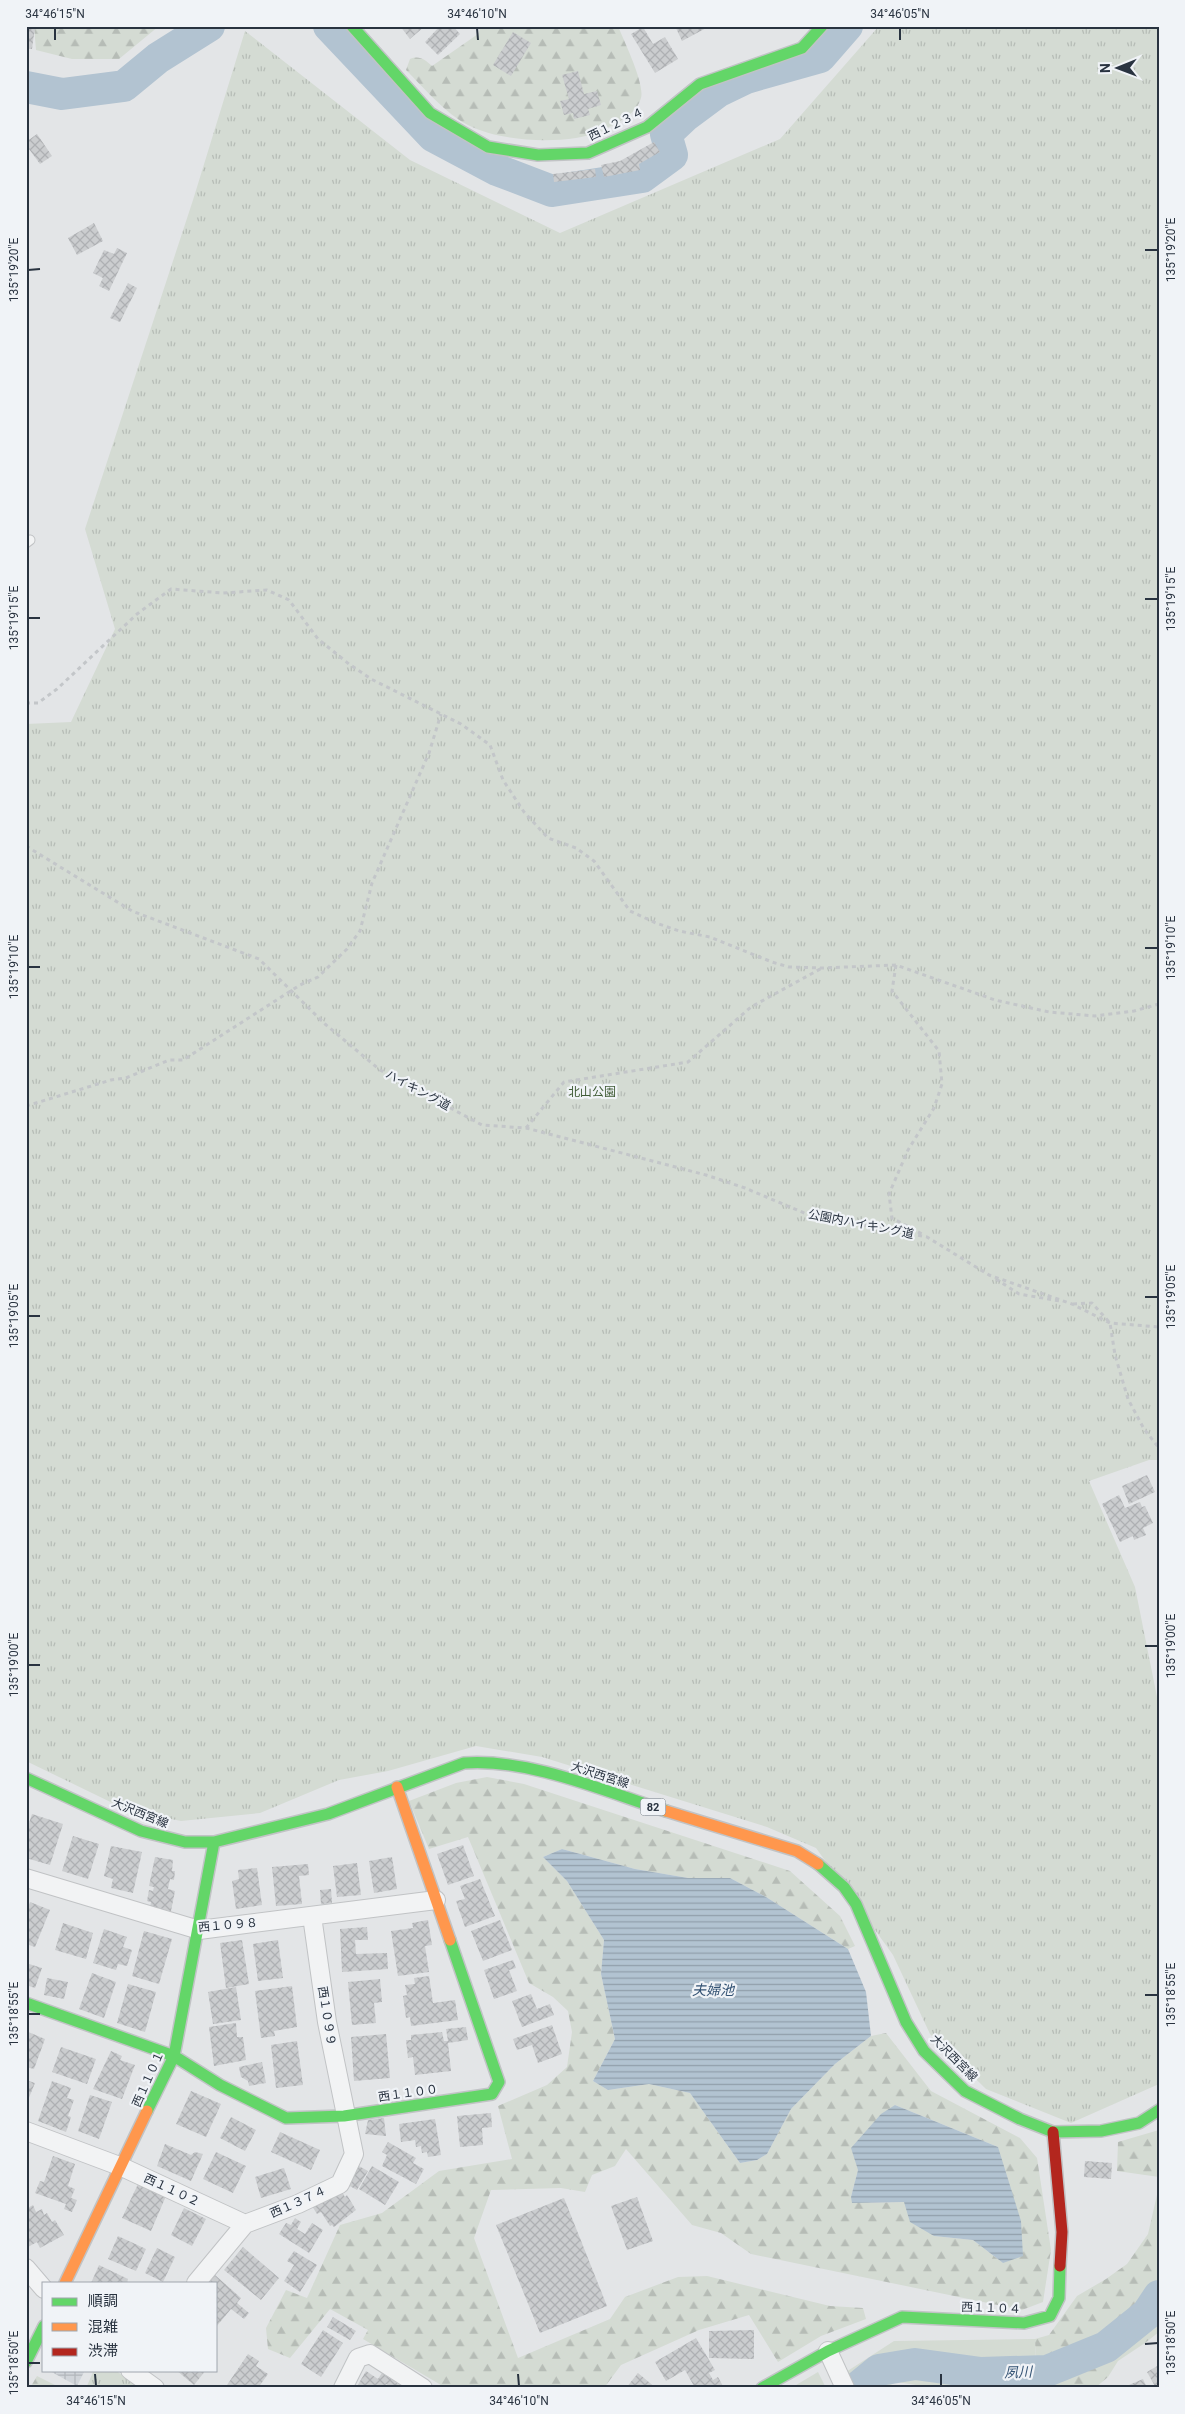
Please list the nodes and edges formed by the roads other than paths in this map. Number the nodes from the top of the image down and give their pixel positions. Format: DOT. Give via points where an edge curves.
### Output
graph roads {
  1 [pos="352,26"];
  2 [pos="822,26"];
  3 [pos="26,1778"];
  4 [pos="396,1787"];
  5 [pos="214,1842"];
  6 [pos="26,1878"];
  7 [pos="436,1900"];
  8 [pos="312,1916"];
  9 [pos="199,1930"];
  10 [pos="26,2003"];
  11 [pos="174,2056"];
  12 [pos="1159,2110"];
  13 [pos="344,2116"];
  14 [pos="26,2131"];
  15 [pos="1053,2132"];
  16 [pos="122,2167"];
  17 [pos="245,2224"];
  18 [pos="26,2268"];
  19 [pos="65,2282"];
  20 [pos="197,2282"];
  21 [pos="42,2287"];
  22 [pos="42,2330"];
  23 [pos="828,2351"];
  24 [pos="26,2362"];
  25 [pos="133,2372"];
  26 [pos="842,2382"];
  27 [pos="155,2388"];
  28 [pos="343,2388"];
  29 [pos="423,2388"];
  30 [pos="762,2388"];
  1 -- 2 [label="street, 西１２３４" via="430,113 488,147 538,155 588,153 647,127 700,84 802,48"];
  3 -- 5 [label="street, 大沢西宮線 / 82" via="141,1831 180,1841"];
  4 -- 5 [label="street, 大沢西宮線 / 82" via="328,1814"];
  4 -- 7 [label="street, 西１１００"];
  4 -- 15 [label="street, 大沢西宮線 / 82" via="464,1763 488,1761 525,1766 797,1851 824,1868 856,1904 906,2022 924,2051 965,2090"];
  5 -- 9 [label="street, 西１１０１"];
  6 -- 9 [label="street, 西１０９８"];
  7 -- 8 [label="street, 西１０９８"];
  7 -- 13 [label="street, 西１１００" via="499,2082 492,2094"];
  8 -- 9 [label="street, 西１０９８"];
  8 -- 13 [label="street, 西１０９９"];
  9 -- 11 [label="street, 西１１０１"];
  10 -- 11 [label="street, 西１１００"];
  11 -- 13 [label="street, 西１１００" via="220,2085 286,2118"];
  11 -- 16 [label="street, 西１１０１"];
  12 -- 15 [label="street, 大沢西宮線 / 82" via="1140,2123 1101,2131"];
  13 -- 17 [label="street, 西１３７４" via="354,2154 340,2184"];
  14 -- 16 [label="street, 西１１０２"];
  15 -- 23 [label="street, 西１１０４" via="1062,2232 1059,2298 1050,2316 1024,2323 902,2317"];
  16 -- 17 [label="street, 西１１０２"];
  16 -- 19 [label="street, 西１１０１"];
  17 -- 20 [label="street"];
  18 -- 21 [label="street"];
  22 -- 24 [label="street"];
  23 -- 26 [label="street"];
  23 -- 30 [label="street, 西１１０４"];
  25 -- 27 [label="street"];
  28 -- 29 [label="street" via="358,2358 370,2354"];
}
